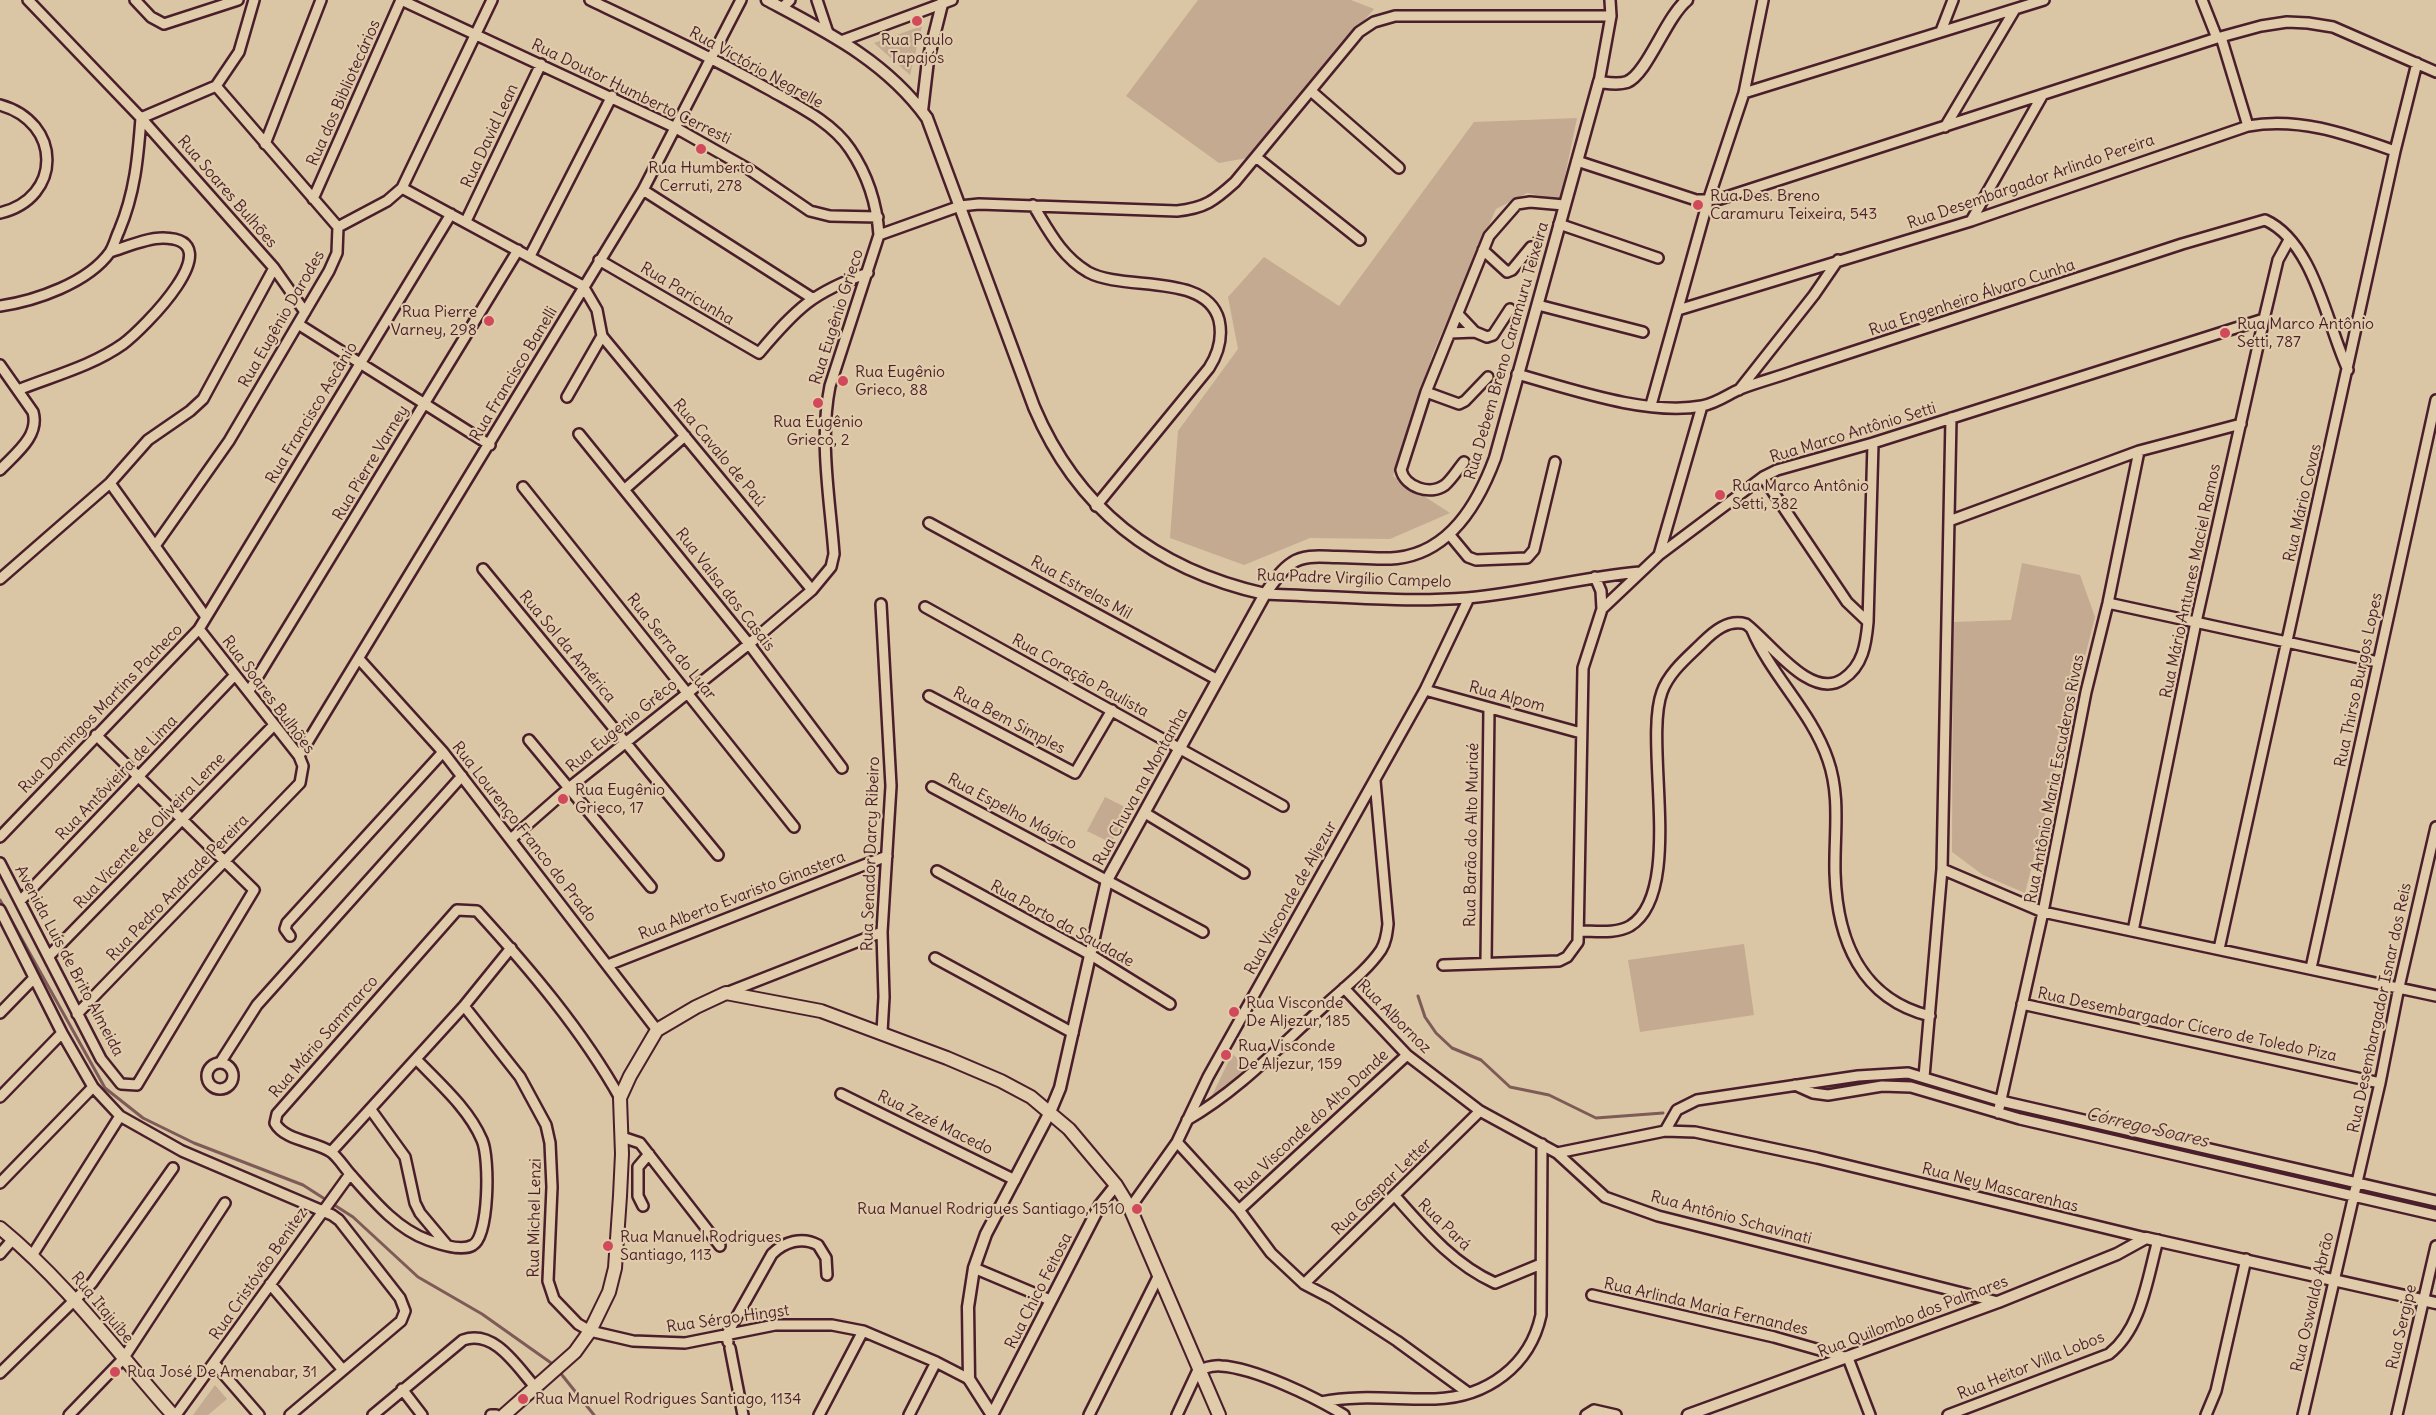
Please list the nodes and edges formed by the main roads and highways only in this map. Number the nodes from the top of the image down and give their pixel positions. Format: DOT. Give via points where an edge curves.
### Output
graph roads {
  1 [pos="0,1228"];
  2 [pos="175,1415"];
  3 [pos="504,1415"];
  4 [pos="1219,1415"];
  1 -- 2 [label="main road, Rua Itajuíbe" via="33,1254 75,1298 123,1359"];
  3 -- 4 [label="main road" via="575,1352 609,1292 615,1268 622,1137 620,1098 657,1030 726,993 821,1011 882,1032 1001,1081 1050,1112 1116,1185 1130,1208"];
}
